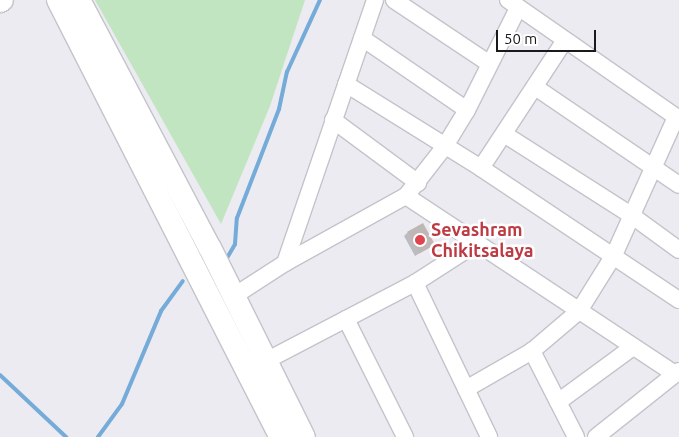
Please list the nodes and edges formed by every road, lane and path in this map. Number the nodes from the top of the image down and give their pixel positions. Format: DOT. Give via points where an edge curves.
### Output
graph roads {
  1 [pos="58,0"];
  2 [pos="80,0"];
  3 [pos="376,0"];
  4 [pos="394,0"];
  5 [pos="513,4"];
  6 [pos="362,38"];
  7 [pos="565,40"];
  8 [pos="490,64"];
  9 [pos="346,84"];
  10 [pos="535,87"];
  11 [pos="467,110"];
  12 [pos="678,118"];
  13 [pos="333,120"];
  14 [pos="504,134"];
  15 [pos="445,146"];
  16 [pos="482,168"];
  17 [pos="652,168"];
  18 [pos="418,183"];
  19 [pos="679,185"];
  20 [pos="406,196"];
  21 [pos="632,215"];
  22 [pos="477,243"];
  23 [pos="679,250"];
  24 [pos="614,255"];
  25 [pos="285,263"];
  26 [pos="208,269"];
  27 [pos="415,284"];
  28 [pos="234,296"];
  29 [pos="679,300"];
  30 [pos="579,311"];
  31 [pos="346,319"];
  32 [pos="633,346"];
  33 [pos="532,351"];
  34 [pos="267,360"];
  35 [pos="248,371"];
  36 [pos="677,373"];
  37 [pos="466,389"];
  38 [pos="558,402"];
  39 [pos="281,437"];
  40 [pos="304,437"];
  41 [pos="405,437"];
  42 [pos="489,437"];
  43 [pos="576,437"];
  44 [pos="596,437"];
  1 -- 26 [label="street"];
  2 -- 26 [label="street"];
  3 -- 6 [label="street"];
  4 -- 8 [label="street"];
  5 -- 7 [label="street"];
  5 -- 8 [label="street"];
  6 -- 9 [label="street"];
  6 -- 11 [label="street"];
  7 -- 10 [label="street"];
  7 -- 12 [label="street"];
  8 -- 11 [label="street"];
  9 -- 13 [label="street"];
  9 -- 15 [label="street"];
  10 -- 14 [label="street"];
  10 -- 17 [label="street"];
  11 -- 15 [label="street"];
  12 -- 17 [label="street"];
  13 -- 18 [label="street"];
  13 -- 25 [label="street"];
  14 -- 16 [label="street"];
  14 -- 21 [label="street"];
  15 -- 16 [label="street"];
  15 -- 18 [label="street"];
  16 -- 24 [label="street"];
  17 -- 19 [label="street"];
  17 -- 21 [label="street"];
  18 -- 20 [label="street"];
  20 -- 22 [label="street"];
  20 -- 25 [label="street"];
  21 -- 23 [label="street"];
  21 -- 24 [label="street"];
  22 -- 27 [label="street"];
  22 -- 30 [label="street"];
  24 -- 29 [label="street"];
  24 -- 30 [label="street"];
  25 -- 28 [label="street"];
  26 -- 28 [label="street"];
  26 -- 35 [label="street"];
  27 -- 31 [label="street"];
  27 -- 37 [label="street"];
  28 -- 34 [label="street"];
  30 -- 32 [label="street"];
  30 -- 33 [label="street"];
  31 -- 34 [label="street"];
  31 -- 41 [label="street"];
  32 -- 36 [label="street"];
  32 -- 38 [label="street"];
  33 -- 37 [label="street"];
  33 -- 38 [label="street"];
  34 -- 35 [label="street"];
  34 -- 40 [label="street"];
  35 -- 39 [label="street"];
  36 -- 44 [label="street"];
  37 -- 42 [label="street"];
  38 -- 43 [label="street"];
}
